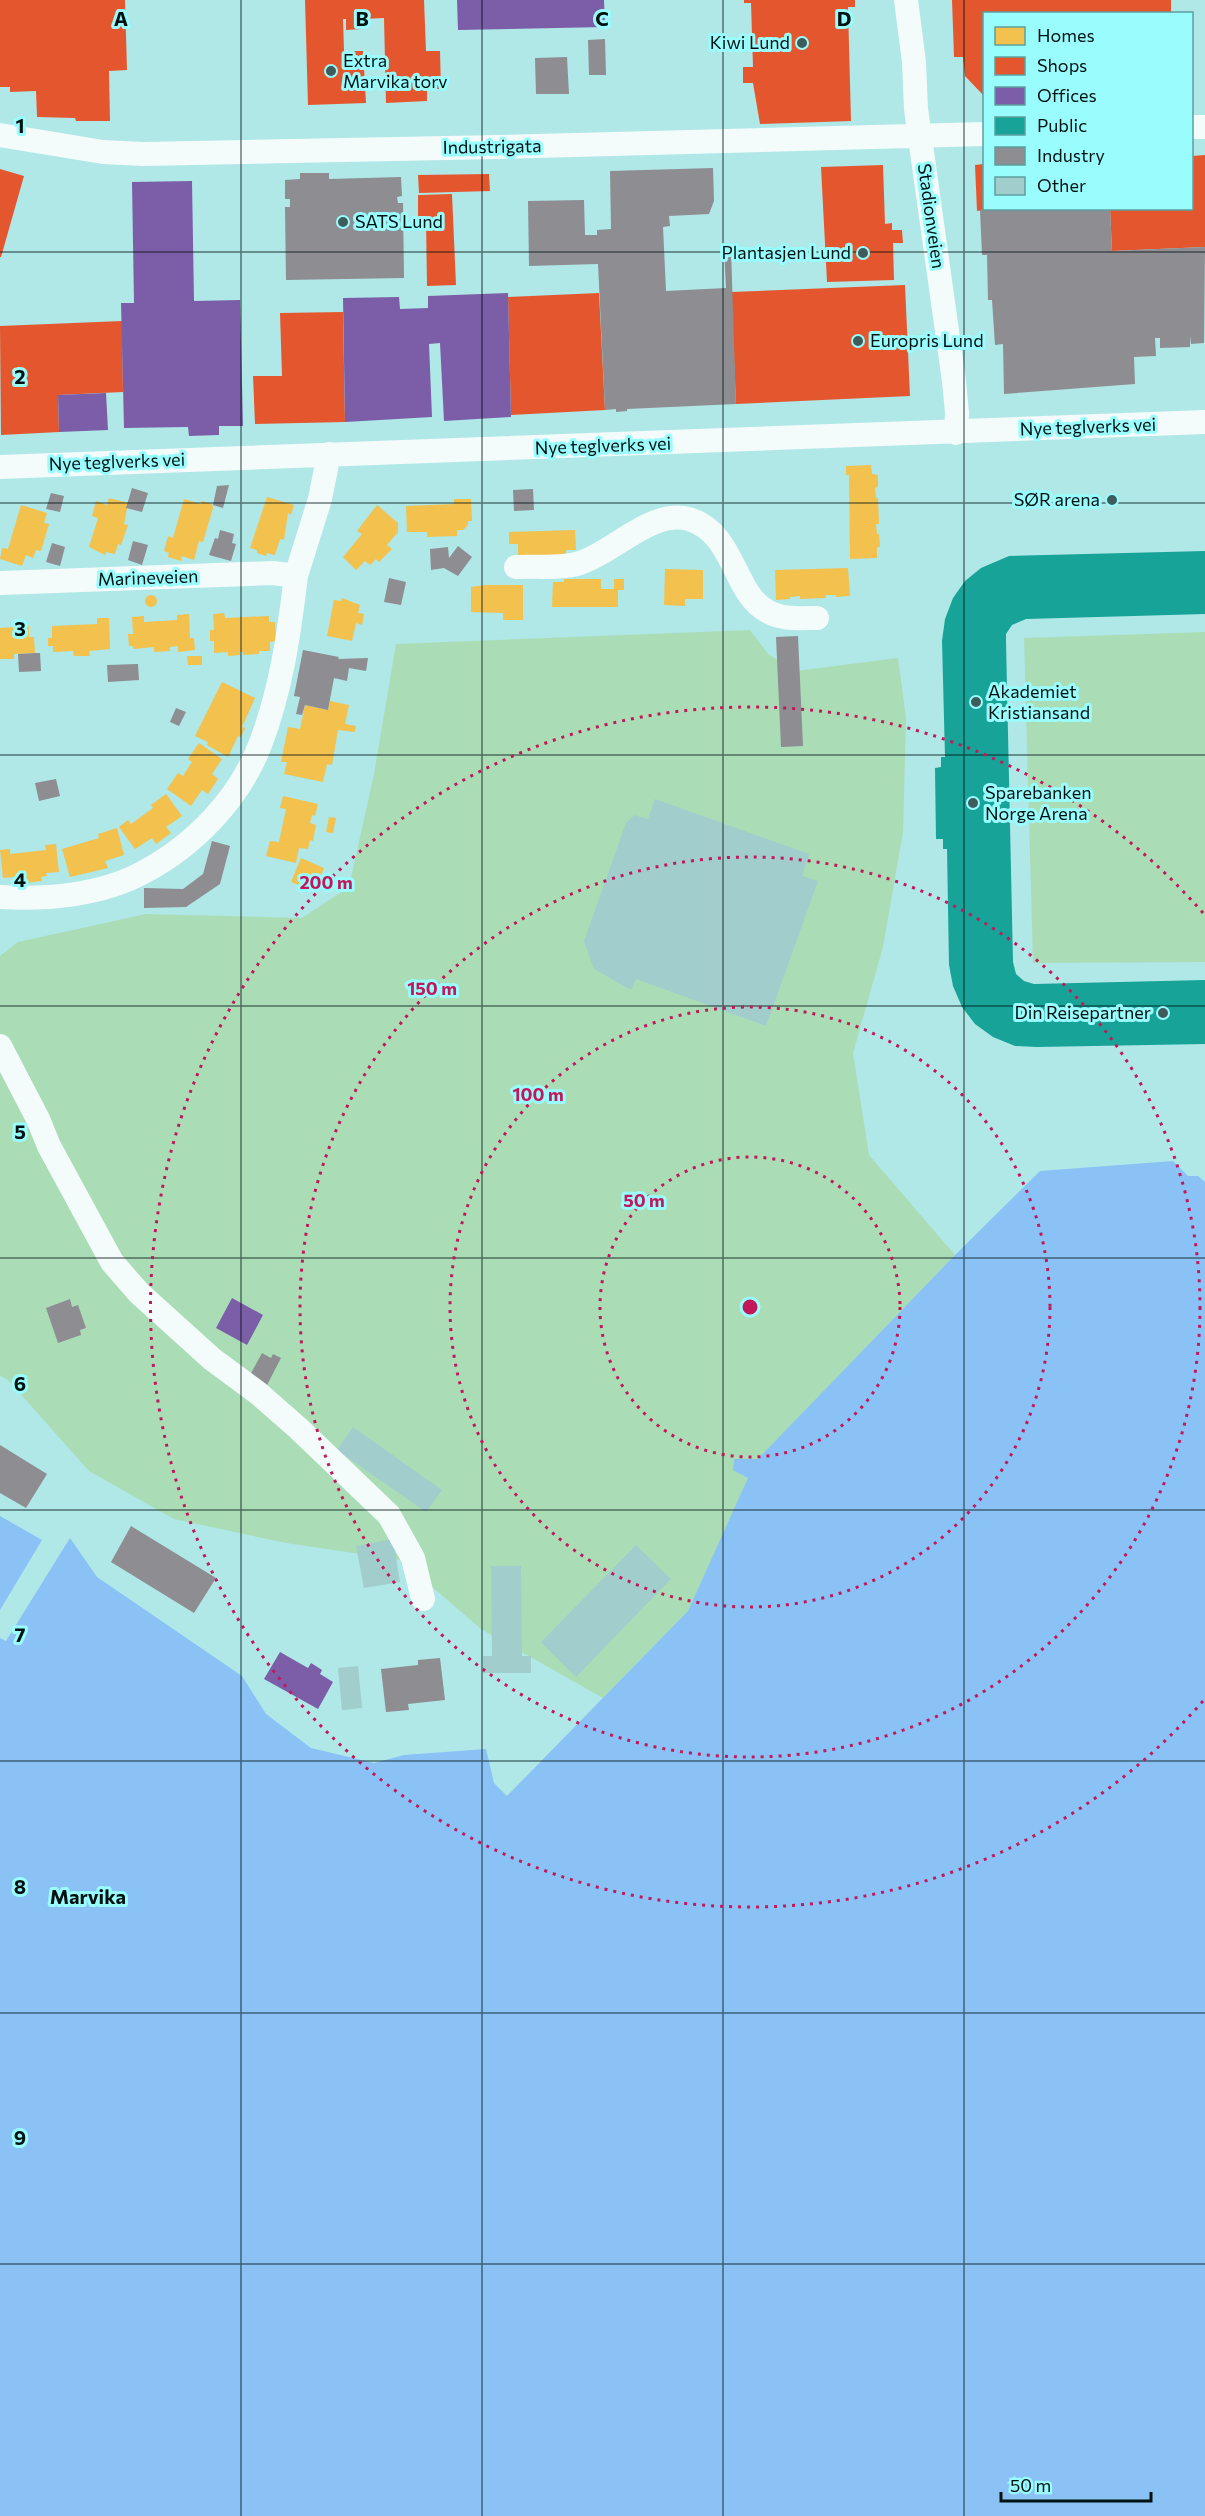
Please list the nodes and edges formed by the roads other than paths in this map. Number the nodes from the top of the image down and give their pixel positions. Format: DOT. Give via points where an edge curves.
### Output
graph roads {
  1 [pos="906,0"];
  2 [pos="983,134"];
  3 [pos="0,135"];
  4 [pos="920,136"];
  5 [pos="1205,422"];
  6 [pos="956,433"];
  7 [pos="329,454"];
  8 [pos="0,467"];
  9 [pos="516,567"];
  10 [pos="296,576"];
  11 [pos="0,584"];
  12 [pos="817,618"];
  13 [pos="0,897"];
  14 [pos="0,1046"];
  15 [pos="423,1599"];
  1 -- 4 [label="street, Stadionveien"];
  2 -- 4 [label="street, Industrigata"];
  3 -- 4 [label="street, Industrigata" via="103,152 143,154"];
  4 -- 6 [label="street, Stadionveien" via="954,381"];
  5 -- 6 [label="street, Nye teglverks vei"];
  6 -- 7 [label="street, Nye teglverks vei"];
  7 -- 8 [label="street, Nye teglverks vei"];
  7 -- 10 [label="street" via="320,499"];
  9 -- 12 [label="street" via="582,563 650,524 673,516 711,532 734,564 751,598 767,611 785,618"];
  10 -- 11 [label="street, Marineveien" via="273,573"];
  10 -- 13 [label="street" via="287,647 270,716 259,747 223,810 142,873 110,886 74,893"];
  14 -- 15 [label="street" via="112,1262 139,1293 212,1359 298,1428 389,1515 413,1558"];
}
